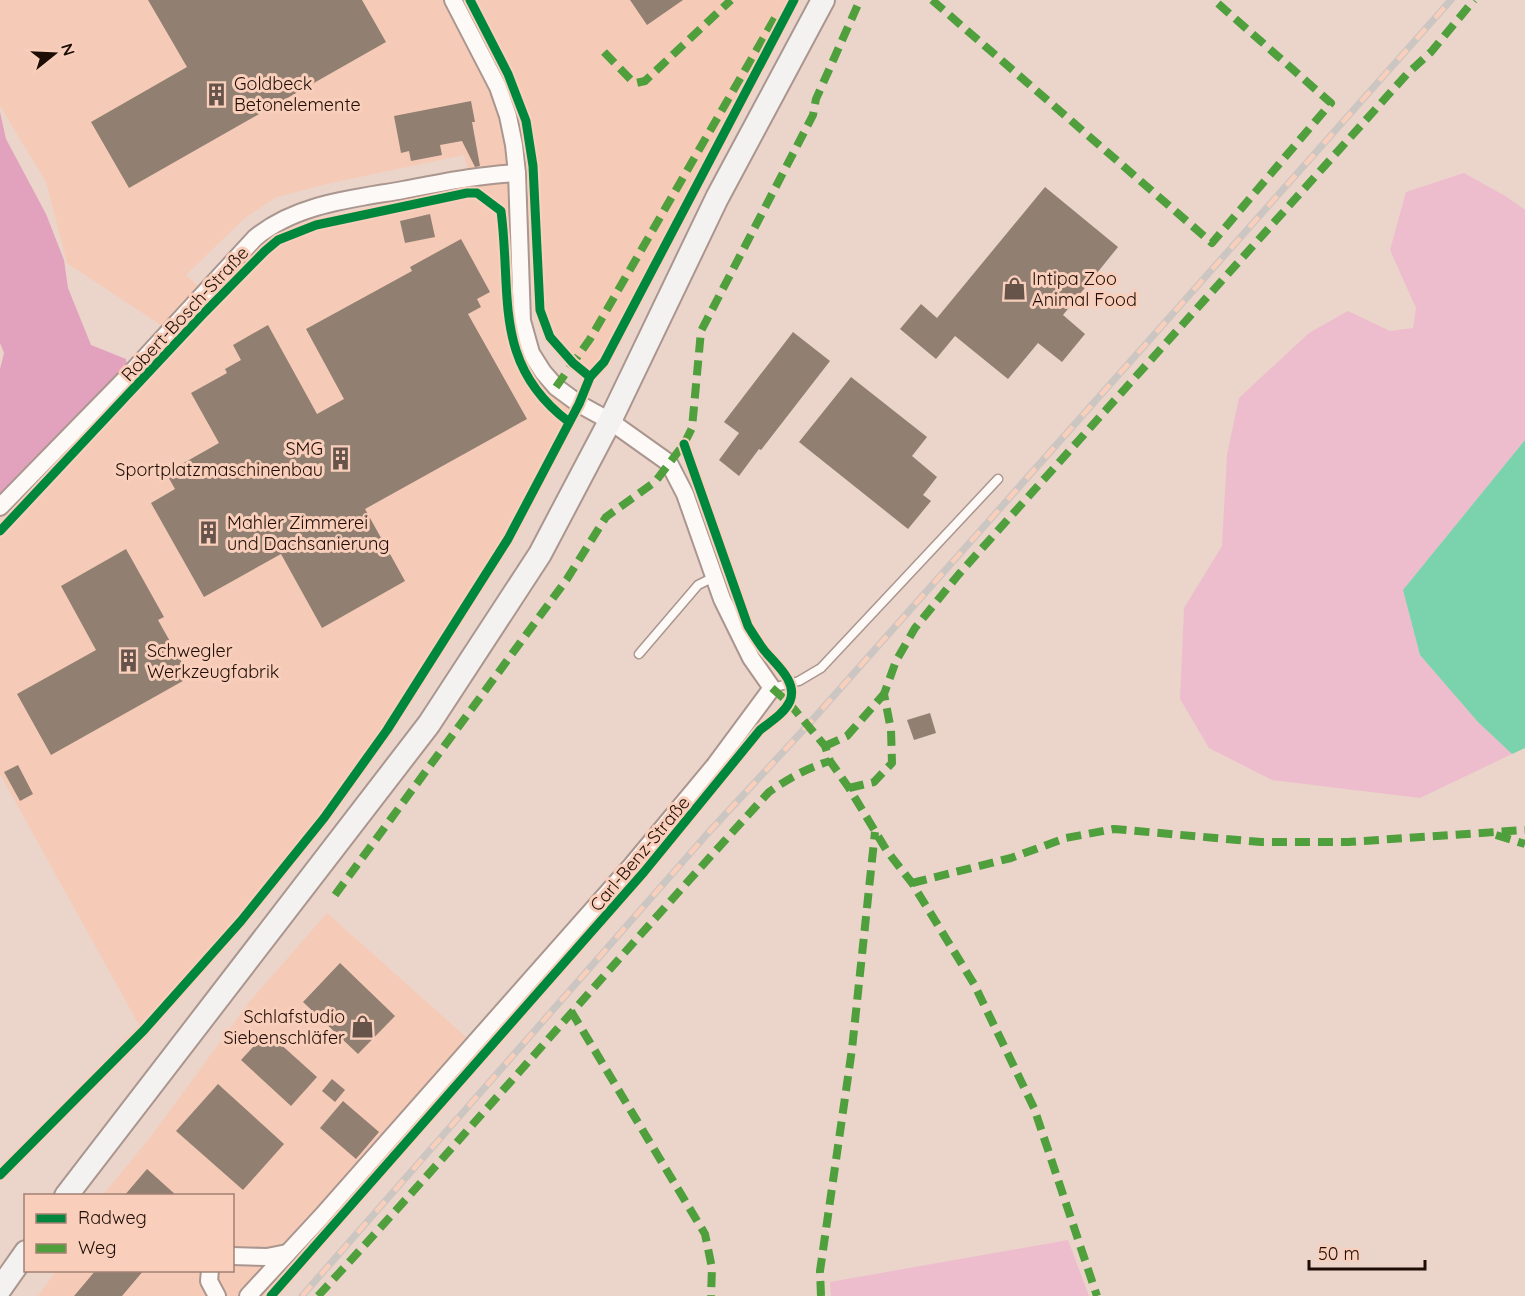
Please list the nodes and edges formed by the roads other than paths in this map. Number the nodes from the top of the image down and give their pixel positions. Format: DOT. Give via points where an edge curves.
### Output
graph roads {
  1 [pos="453,0"];
  2 [pos="823,0"];
  3 [pos="517,173"];
  4 [pos="610,421"];
  5 [pos="998,480"];
  6 [pos="0,507"];
  7 [pos="714,577"];
  8 [pos="639,654"];
  9 [pos="771,688"];
  10 [pos="68,1194"];
  11 [pos="287,1253"];
  12 [pos="24,1255"];
  13 [pos="234,1256"];
  14 [pos="210,1272"];
  15 [pos="0,1289"];
  16 [pos="217,1296"];
  17 [pos="248,1296"];
  1 -- 3 [label="street" via="498,87 508,116"];
  2 -- 4 [label="main road" via="717,198"];
  3 -- 4 [label="street" via="522,321 531,353 556,387"];
  3 -- 6 [label="street, Robert-Bosch-Straße" via="465,178 327,204 269,226"];
  4 -- 7 [label="street" via="669,464 685,494"];
  4 -- 10 [label="main road" via="540,554 429,724"];
  5 -- 9 [label="lane" via="821,668 799,681"];
  7 -- 8 [label="lane" via="698,585"];
  7 -- 9 [label="street" via="751,658"];
  9 -- 11 [label="street, Carl-Benz-Straße" via="715,765 632,865"];
  11 -- 13 [label="street"];
  11 -- 17 [label="street, Carl-Benz-Straße"];
  12 -- 15 [label="main road"];
  14 -- 16 [label="street" via="209,1281"];
}
